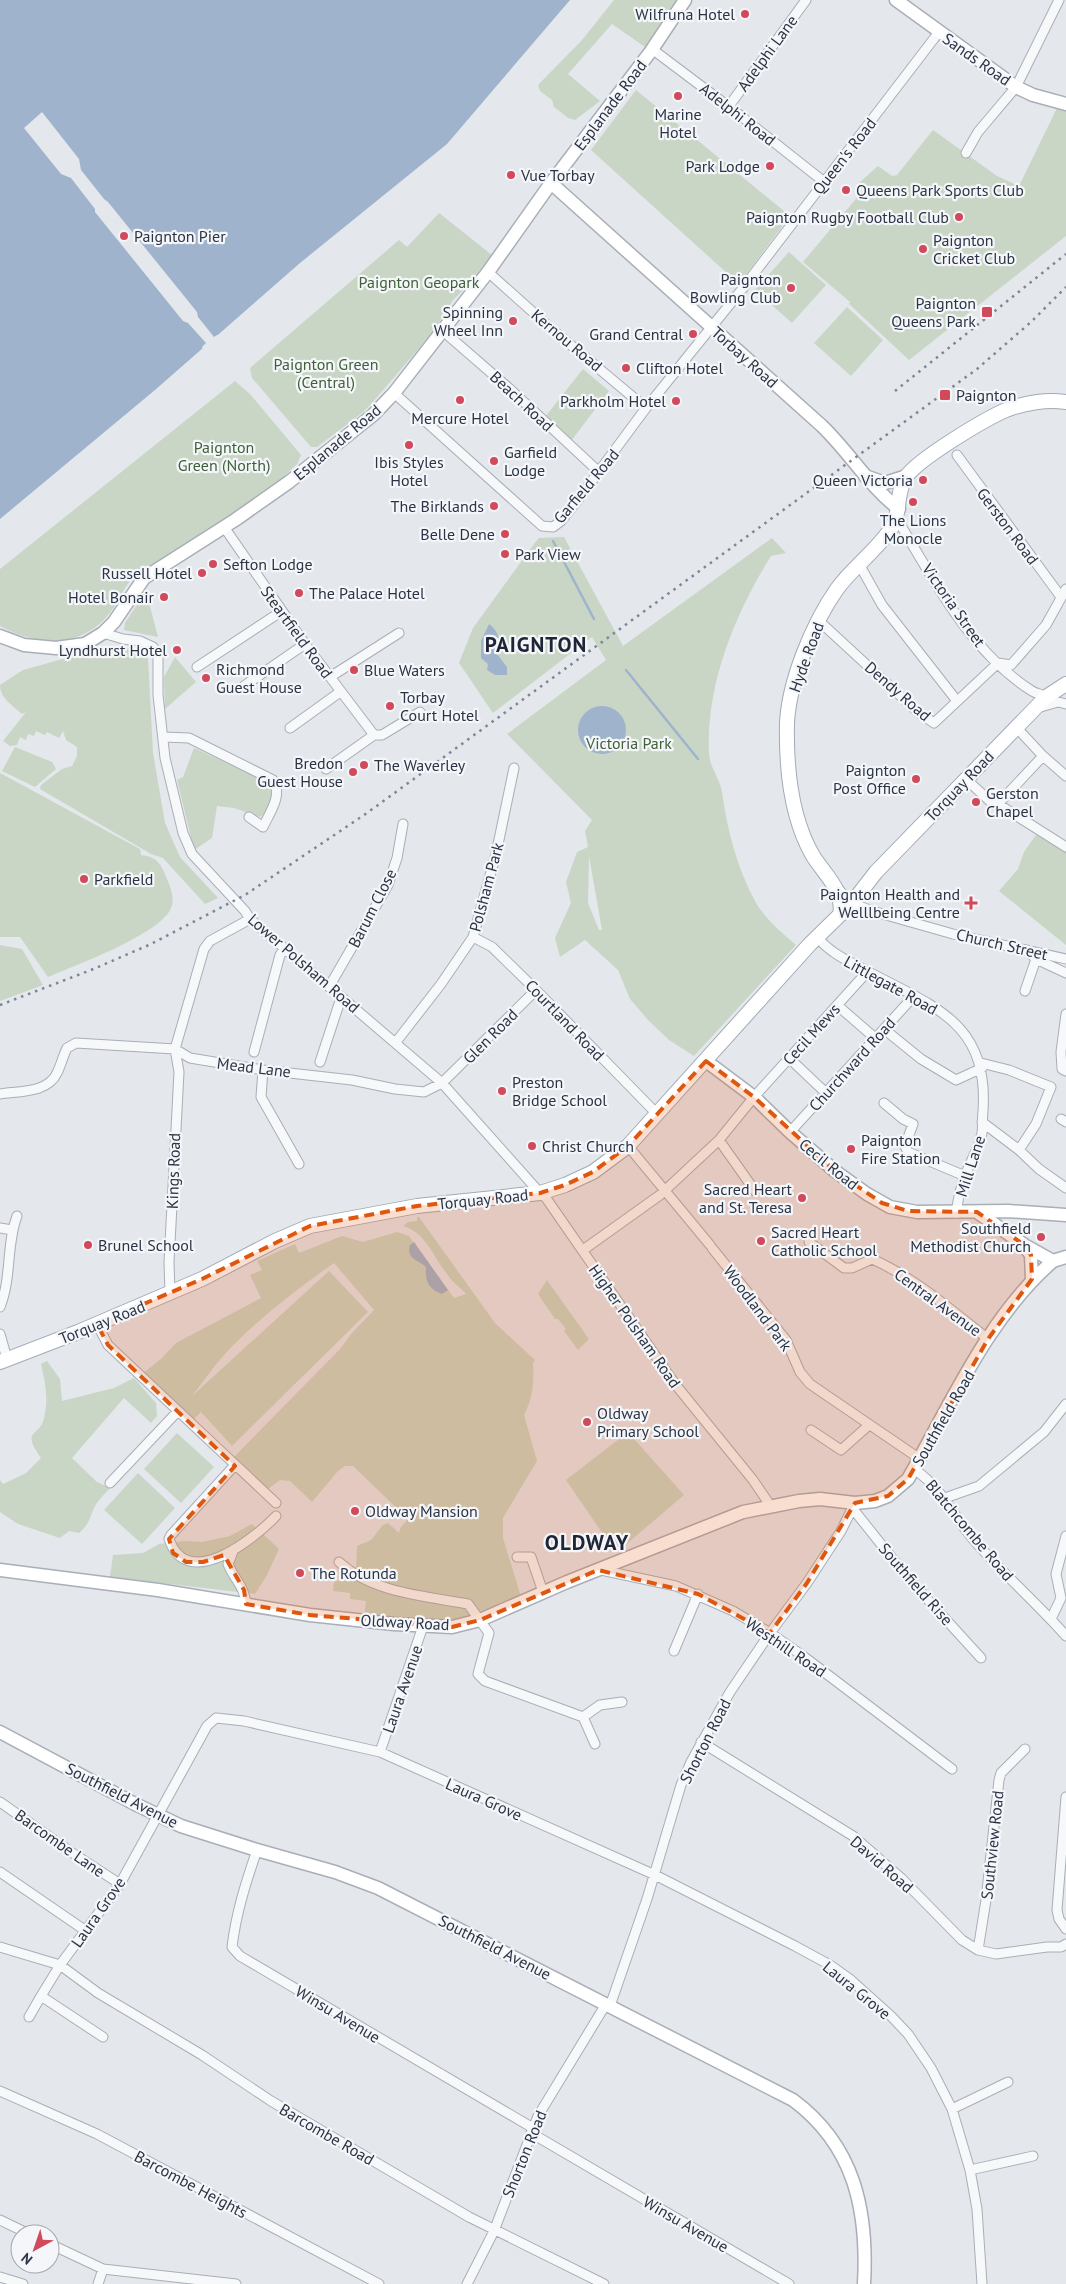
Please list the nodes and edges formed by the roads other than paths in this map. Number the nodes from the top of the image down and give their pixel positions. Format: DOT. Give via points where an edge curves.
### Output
graph roads {
  1 [pos="685,0"];
  2 [pos="806,0"];
  3 [pos="896,0"];
  4 [pos="1059,0"];
  5 [pos="939,32"];
  6 [pos="652,50"];
  7 [pos="1016,87"];
  8 [pos="1066,104"];
  9 [pos="729,106"];
  10 [pos="966,153"];
  11 [pos="823,181"];
  12 [pos="551,183"];
  13 [pos="488,272"];
  14 [pos="712,327"];
  15 [pos="443,331"];
  16 [pos="394,393"];
  17 [pos="1066,402"];
  18 [pos="646,408"];
  19 [pos="957,455"];
  20 [pos="599,472"];
  21 [pos="865,476"];
  22 [pos="906,476"];
  23 [pos="898,514"];
  24 [pos="224,527"];
  25 [pos="860,564"];
  26 [pos="1064,593"];
  27 [pos="282,611"];
  28 [pos="818,620"];
  29 [pos="103,633"];
  30 [pos="399,633"];
  31 [pos="0,636"];
  32 [pos="305,644"];
  33 [pos="998,663"];
  34 [pos="197,667"];
  35 [pos="330,677"];
  36 [pos="1066,684"];
  37 [pos="244,686"];
  38 [pos="340,692"];
  39 [pos="1050,694"];
  40 [pos="957,701"];
  41 [pos="1066,704"];
  42 [pos="1034,709"];
  43 [pos="420,712"];
  44 [pos="1016,727"];
  45 [pos="290,728"];
  46 [pos="374,735"];
  47 [pos="164,737"];
  48 [pos="1043,756"];
  49 [pos="514,768"];
  50 [pos="326,769"];
  51 [pos="1066,776"];
  52 [pos="967,780"];
  53 [pos="998,804"];
  54 [pos="249,817"];
  55 [pos="403,824"];
  56 [pos="1066,847"];
  57 [pos="868,882"];
  58 [pos="835,886"];
  59 [pos="852,903"];
  60 [pos="248,915"];
  61 [pos="840,915"];
  62 [pos="473,936"];
  63 [pos="817,937"];
  64 [pos="284,949"];
  65 [pos="1027,950"];
  66 [pos="1036,959"];
  67 [pos="1066,959"];
  68 [pos="868,971"];
  69 [pos="1066,973"];
  70 [pos="328,987"];
  71 [pos="536,990"];
  72 [pos="1025,991"];
  73 [pos="914,996"];
  74 [pos="343,999"];
  75 [pos="837,1005"];
  76 [pos="1066,1014"];
  77 [pos="884,1029"];
  78 [pos="964,1033"];
  79 [pos="875,1038"];
  80 [pos="396,1042"];
  81 [pos="175,1049"];
  82 [pos="254,1052"];
  83 [pos="789,1058"];
  84 [pos="706,1061"];
  85 [pos="320,1062"];
  86 [pos="982,1066"];
  87 [pos="263,1070"];
  88 [pos="1066,1071"];
  89 [pos="442,1082"];
  90 [pos="826,1093"];
  91 [pos="0,1094"];
  92 [pos="754,1097"];
  93 [pos="884,1103"];
  94 [pos="655,1111"];
  95 [pos="982,1122"];
  96 [pos="790,1132"];
  97 [pos="719,1140"];
  98 [pos="628,1146"];
  99 [pos="1019,1150"];
  100 [pos="299,1164"];
  101 [pos="965,1176"];
  102 [pos="1066,1188"];
  103 [pos="663,1189"];
  104 [pos="755,1191"];
  105 [pos="540,1193"];
  106 [pos="976,1212"];
  107 [pos="956,1213"];
  108 [pos="1066,1215"];
  109 [pos="17,1216"];
  110 [pos="0,1228"];
  111 [pos="12,1230"];
  112 [pos="809,1242"];
  113 [pos="1023,1244"];
  114 [pos="582,1250"];
  115 [pos="1066,1257"];
  116 [pos="1053,1261"];
  117 [pos="1032,1279"];
  118 [pos="170,1293"];
  119 [pos="0,1307"];
  120 [pos="97,1324"];
  121 [pos="0,1334"];
  122 [pos="988,1339"];
  123 [pos="3,1360"];
  124 [pos="1066,1404"];
  125 [pos="178,1410"];
  126 [pos="869,1425"];
  127 [pos="810,1430"];
  128 [pos="917,1464"];
  129 [pos="235,1466"];
  130 [pos="110,1483"];
  131 [pos="945,1498"];
  132 [pos="820,1499"];
  133 [pos="276,1503"];
  134 [pos="770,1505"];
  135 [pos="854,1506"];
  136 [pos="276,1516"];
  137 [pos="1066,1536"];
  138 [pos="234,1549"];
  139 [pos="1063,1555"];
  140 [pos="518,1557"];
  141 [pos="339,1562"];
  142 [pos="0,1570"];
  143 [pos="598,1570"];
  144 [pos="543,1592"];
  145 [pos="698,1594"];
  146 [pos="246,1604"];
  147 [pos="1051,1619"];
  148 [pos="480,1620"];
  149 [pos="423,1626"];
  150 [pos="770,1633"];
  151 [pos="1066,1636"];
  152 [pos="674,1651"];
  153 [pos="981,1658"];
  154 [pos="622,1702"];
  155 [pos="583,1717"];
  156 [pos="0,1732"];
  157 [pos="701,1742"];
  158 [pos="595,1744"];
  159 [pos="1025,1749"];
  160 [pos="380,1752"];
  161 [pos="952,1769"];
  162 [pos="1066,1797"];
  163 [pos="0,1802"];
  164 [pos="158,1816"];
  165 [pos="256,1850"];
  166 [pos="0,1872"];
  167 [pos="655,1875"];
  168 [pos="120,1884"];
  169 [pos="1066,1930"];
  170 [pos="86,1931"];
  171 [pos="1066,1944"];
  172 [pos="0,1947"];
  173 [pos="978,1950"];
  174 [pos="60,1965"];
  175 [pos="41,1996"];
  176 [pos="608,2005"];
  177 [pos="29,2017"];
  178 [pos="102,2037"];
  179 [pos="1008,2082"];
  180 [pos="0,2091"];
  181 [pos="952,2109"];
  182 [pos="532,2130"];
  183 [pos="1033,2156"];
  184 [pos="970,2170"];
  185 [pos="494,2230"];
  186 [pos="60,2249"];
  187 [pos="102,2269"];
  188 [pos="0,2277"];
  189 [pos="23,2284"];
  190 [pos="98,2284"];
  191 [pos="236,2284"];
  192 [pos="379,2284"];
  193 [pos="467,2284"];
  194 [pos="604,2284"];
  195 [pos="789,2284"];
  196 [pos="864,2284"];
  197 [pos="982,2284"];
  1 -- 6 [label="street, Esplanade Road"];
  2 -- 9 [label="street, Adelphi Lane"];
  3 -- 5 [label="street, Sands Road"];
  4 -- 7 [label="street"];
  5 -- 7 [label="street, Sands Road"];
  5 -- 11 [label="street, Queen's Road" via="855,144"];
  6 -- 9 [label="street, Adelphi Road"];
  6 -- 12 [label="street, Esplanade Road"];
  7 -- 8 [label="street, Sands Road"];
  7 -- 10 [label="street" via="978,132"];
  9 -- 11 [label="street, Adelphi Road"];
  11 -- 14 [label="street, Queen's Road"];
  12 -- 13 [label="street, Esplanade Road"];
  12 -- 14 [label="street, Torbay Road"];
  13 -- 15 [label="street, Esplanade Road"];
  13 -- 18 [label="street, Kernou Road"];
  14 -- 18 [label="street, Garfield Road"];
  14 -- 21 [label="street, Torbay Road" via="822,426"];
  15 -- 16 [label="street, Esplanade Road"];
  15 -- 20 [label="street, Beach Road"];
  16 -- 20 [label="street, Garfield Road" via="542,526 553,527 561,521"];
  16 -- 24 [label="street, Esplanade Road" via="373,415 315,462"];
  17 -- 22 [label="main road" via="1046,401 1005,411 949,443"];
  18 -- 20 [label="street, Garfield Road"];
  19 -- 26 [label="street, Gerston Road"];
  21 -- 22 [label="street" via="885,483"];
  21 -- 23 [label="street, Torbay Road"];
  22 -- 23 [label="main road, Hyde Road" via="901,487"];
  23 -- 25 [label="main road, Hyde Road" via="890,532"];
  23 -- 33 [label="street, Victoria Street" via="965,626"];
  24 -- 27 [label="street, Steartfield Road"];
  24 -- 29 [label="street, Esplanade Road" via="144,578"];
  25 -- 28 [label="main road, Hyde Road" via="837,589"];
  25 -- 40 [label="street" via="882,605"];
  26 -- 33 [label="street" via="1046,625 1011,665"];
  27 -- 32 [label="street, Steartfield Road"];
  27 -- 34 [label="street"];
  28 -- 40 [label="street, Dendy Road" via="934,723"];
  28 -- 58 [label="main road, Hyde Road" via="794,683 787,722 788,761 798,817 807,843"];
  29 -- 31 [label="street, Esplanade Road" via="85,644 56,648 24,645"];
  29 -- 47 [label="street, Lower Polsham Road" via="140,641 153,647 158,655 158,695"];
  30 -- 35 [label="street"];
  32 -- 35 [label="street, Steartfield Road"];
  32 -- 37 [label="street"];
  33 -- 39 [label="street, Victoria Street" via="1034,692"];
  33 -- 40 [label="street, Dendy Road"];
  35 -- 38 [label="street, Steartfield Road"];
  36 -- 39 [label="main road, Torquay Road"];
  38 -- 45 [label="street"];
  38 -- 46 [label="street, Steartfield Road"];
  39 -- 42 [label="main road, Torquay Road"];
  41 -- 42 [label="street" via="1058,702"];
  42 -- 44 [label="main road, Torquay Road"];
  43 -- 46 [label="street" via="382,735"];
  44 -- 48 [label="street"];
  44 -- 52 [label="main road, Torquay Road"];
  46 -- 50 [label="street"];
  47 -- 54 [label="street" via="189,738 273,780 277,786 277,799 266,830"];
  47 -- 60 [label="street, Lower Polsham Road" via="165,758 183,833 192,854"];
  48 -- 51 [label="street"];
  48 -- 53 [label="street"];
  49 -- 62 [label="street, Polsham Park" via="496,854"];
  52 -- 53 [label="street" via="993,804"];
  52 -- 57 [label="main road, Torquay Road"];
  53 -- 56 [label="street"];
  55 -- 70 [label="street, Barum Close" via="388,885"];
  57 -- 58 [label="main road" via="853,889"];
  57 -- 59 [label="main road, Torquay Road"];
  58 -- 59 [label="street, Hyde Road"];
  58 -- 61 [label="main road, Hyde Road" via="842,905"];
  59 -- 61 [label="main road, Torquay Road"];
  59 -- 65 [label="street, Church Street" via="953,934"];
  60 -- 64 [label="street, Lower Polsham Road"];
  60 -- 81 [label="street" via="210,941 204,949"];
  61 -- 63 [label="main road, Torquay Road"];
  62 -- 71 [label="street, Courtland Road" via="492,947"];
  62 -- 80 [label="street, Polsham Park"];
  63 -- 68 [label="street, Littlegate Road" via="825,947"];
  63 -- 84 [label="main road, Torquay Road"];
  64 -- 70 [label="street, Lower Polsham Road"];
  64 -- 82 [label="street"];
  65 -- 66 [label="street"];
  65 -- 67 [label="street, Church Street"];
  66 -- 69 [label="street"];
  66 -- 72 [label="street"];
  68 -- 73 [label="street, Littlegate Road"];
  68 -- 75 [label="street, Cecil Mews"];
  70 -- 74 [label="street, Lower Polsham Road"];
  71 -- 89 [label="street, Glen Road"];
  71 -- 94 [label="street, Courtland Road"];
  73 -- 77 [label="street, Churchward Road"];
  73 -- 78 [label="street, Littlegate Road" via="953,1020"];
  74 -- 80 [label="street, Lower Polsham Road"];
  74 -- 85 [label="street"];
  75 -- 79 [label="street"];
  75 -- 83 [label="street, Cecil Mews"];
  76 -- 88 [label="street" via="1061,1052 1062,1069"];
  77 -- 79 [label="street, Churchward Road"];
  77 -- 86 [label="street" via="921,1059 956,1080"];
  78 -- 86 [label="street, Mill Lane"];
  79 -- 90 [label="street, Churchward Road"];
  80 -- 89 [label="street, Lower Polsham Road"];
  81 -- 87 [label="street, Mead Lane" via="190,1058"];
  81 -- 91 [label="street, Mead Lane" via="76,1043 67,1048 54,1079 42,1088"];
  81 -- 118 [label="street, Kings Road" via="179,1072"];
  83 -- 90 [label="street"];
  83 -- 92 [label="street, Cecil Mews"];
  84 -- 92 [label="street, Cecil Road"];
  84 -- 94 [label="main road, Torquay Road"];
  86 -- 95 [label="street, Mill Lane"];
  86 -- 99 [label="street" via="1009,1070 1051,1087 1036,1124"];
  87 -- 89 [label="street, Mead Lane" via="424,1092"];
  87 -- 100 [label="street" via="261,1097"];
  89 -- 105 [label="street, Lower Polsham Road"];
  90 -- 96 [label="street, Churchward Road"];
  92 -- 96 [label="street, Cecil Road"];
  92 -- 97 [label="street, Cecil Mews"];
  93 -- 101 [label="street" via="913,1124 905,1146 908,1152"];
  94 -- 98 [label="main road, Torquay Road"];
  95 -- 99 [label="street"];
  95 -- 101 [label="street, Mill Lane" via="982,1134"];
  96 -- 107 [label="street, Cecil Road" via="835,1171 890,1207"];
  97 -- 103 [label="street, Cecil Mews"];
  97 -- 104 [label="street"];
  98 -- 103 [label="street, Woodland Park"];
  98 -- 105 [label="main road, Torquay Road" via="593,1172"];
  99 -- 102 [label="street"];
  101 -- 107 [label="street, Mill Lane"];
  103 -- 114 [label="street, Cecil Mews"];
  103 -- 126 [label="street, Woodland Park" via="786,1340 805,1379"];
  105 -- 114 [label="street, Higher Polsham Road"];
  105 -- 118 [label="main road, Torquay Road" via="417,1206 310,1226"];
  106 -- 107 [label="street, Cecil Road"];
  106 -- 108 [label="street, Cecil Road"];
  106 -- 113 [label="street"];
  109 -- 111 [label="street"];
  110 -- 111 [label="street"];
  111 -- 119 [label="street" via="8,1274"];
  112 -- 122 [label="street, Central Avenue" via="844,1268 872,1259 893,1268"];
  113 -- 116 [label="street"];
  113 -- 117 [label="street" via="1031,1255"];
  114 -- 134 [label="street, Higher Polsham Road" via="675,1384"];
  115 -- 116 [label="street, Southfield Road"];
  116 -- 117 [label="street, Southfield Road"];
  117 -- 122 [label="street, Southfield Road"];
  118 -- 120 [label="main road, Torquay Road"];
  120 -- 123 [label="main road, Torquay Road"];
  120 -- 125 [label="street" via="108,1345"];
  121 -- 123 [label="street"];
  122 -- 128 [label="street, Southfield Road"];
  124 -- 131 [label="street" via="1044,1432 979,1486"];
  125 -- 129 [label="street"];
  125 -- 130 [label="street"];
  126 -- 127 [label="street" via="840,1450"];
  126 -- 128 [label="street, Woodland Park"];
  128 -- 131 [label="street, Blatchcombe Road"];
  128 -- 135 [label="street, Southfield Road" via="908,1479 888,1496"];
  129 -- 133 [label="street"];
  129 -- 138 [label="street" via="169,1539 173,1552 186,1562 204,1562"];
  131 -- 147 [label="street, Blatchcombe Road" via="971,1537"];
  132 -- 134 [label="street, Oldway Road"];
  132 -- 135 [label="street, Southfield Road"];
  134 -- 143 [label="street, Oldway Road" via="716,1522"];
  135 -- 150 [label="street, Shorton Road" via="807,1583"];
  135 -- 153 [label="street, Southfield Rise" via="908,1578"];
  136 -- 138 [label="street"];
  137 -- 139 [label="street"];
  138 -- 146 [label="street" via="228,1564 244,1590"];
  139 -- 147 [label="street" via="1056,1574 1061,1598"];
  140 -- 144 [label="street" via="531,1558"];
  141 -- 148 [label="street" via="383,1588 468,1604"];
  142 -- 146 [label="street, Oldway Road"];
  143 -- 144 [label="street, Oldway Road"];
  143 -- 145 [label="street, Westhill Road" via="614,1571"];
  144 -- 148 [label="street, Oldway Road"];
  145 -- 150 [label="street, Westhill Road"];
  145 -- 152 [label="street"];
  146 -- 149 [label="street, Oldway Road"];
  147 -- 151 [label="street, Blatchcombe Road"];
  148 -- 149 [label="street, Oldway Road" via="452,1627"];
  148 -- 155 [label="street" via="489,1633 478,1670 481,1678"];
  149 -- 160 [label="street, Laura Avenue"];
  150 -- 157 [label="street, Shorton Road"];
  150 -- 161 [label="street, Westhill Road"];
  154 -- 155 [label="street" via="600,1705"];
  155 -- 158 [label="street"];
  156 -- 164 [label="street, Southfield Avenue"];
  157 -- 167 [label="street, Shorton Road" via="681,1785"];
  157 -- 173 [label="street, David Road" via="852,1836 902,1879 962,1940"];
  159 -- 173 [label="street, Southview Road" via="999,1780"];
  160 -- 164 [label="street, Laura Grove" via="244,1721 216,1718 207,1726"];
  160 -- 167 [label="street, Laura Grove"];
  162 -- 169 [label="street" via="1057,1910"];
  163 -- 168 [label="street, Barcombe Lane"];
  164 -- 165 [label="street, Southfield Avenue"];
  164 -- 168 [label="street, Laura Grove"];
  165 -- 176 [label="street, Southfield Avenue" via="378,1888"];
  165 -- 182 [label="street, Winsu Avenue" via="234,1930 232,1947 240,1956"];
  166 -- 170 [label="street"];
  167 -- 176 [label="street, Shorton Road"];
  167 -- 181 [label="street, Laura Grove" via="795,1946 851,1980 908,2034 932,2068"];
  168 -- 170 [label="street, Laura Grove"];
  170 -- 174 [label="street, Laura Grove"];
  171 -- 173 [label="street, David Road" via="996,1954"];
  172 -- 174 [label="street"];
  174 -- 175 [label="street, Laura Grove"];
  174 -- 185 [label="street, Barcombe Road" via="98,1993 271,2101"];
  175 -- 177 [label="street, Laura Grove"];
  175 -- 178 [label="street"];
  176 -- 182 [label="street, Shorton Road"];
  176 -- 196 [label="street, Southfield Avenue" via="793,2100 822,2125 842,2153 858,2192"];
  179 -- 181 [label="street"];
  180 -- 192 [label="street, Barcombe Heights" via="97,2134"];
  181 -- 184 [label="street, Laura Grove"];
  182 -- 185 [label="street, Shorton Road"];
  182 -- 195 [label="street, Winsu Avenue"];
  183 -- 184 [label="street"];
  184 -- 197 [label="street, Laura Grove" via="977,2209"];
  185 -- 193 [label="street, Shorton Road"];
  185 -- 194 [label="street, Barcombe Road"];
  186 -- 187 [label="street"];
  187 -- 190 [label="street"];
  187 -- 191 [label="street"];
  188 -- 189 [label="street"];
}
